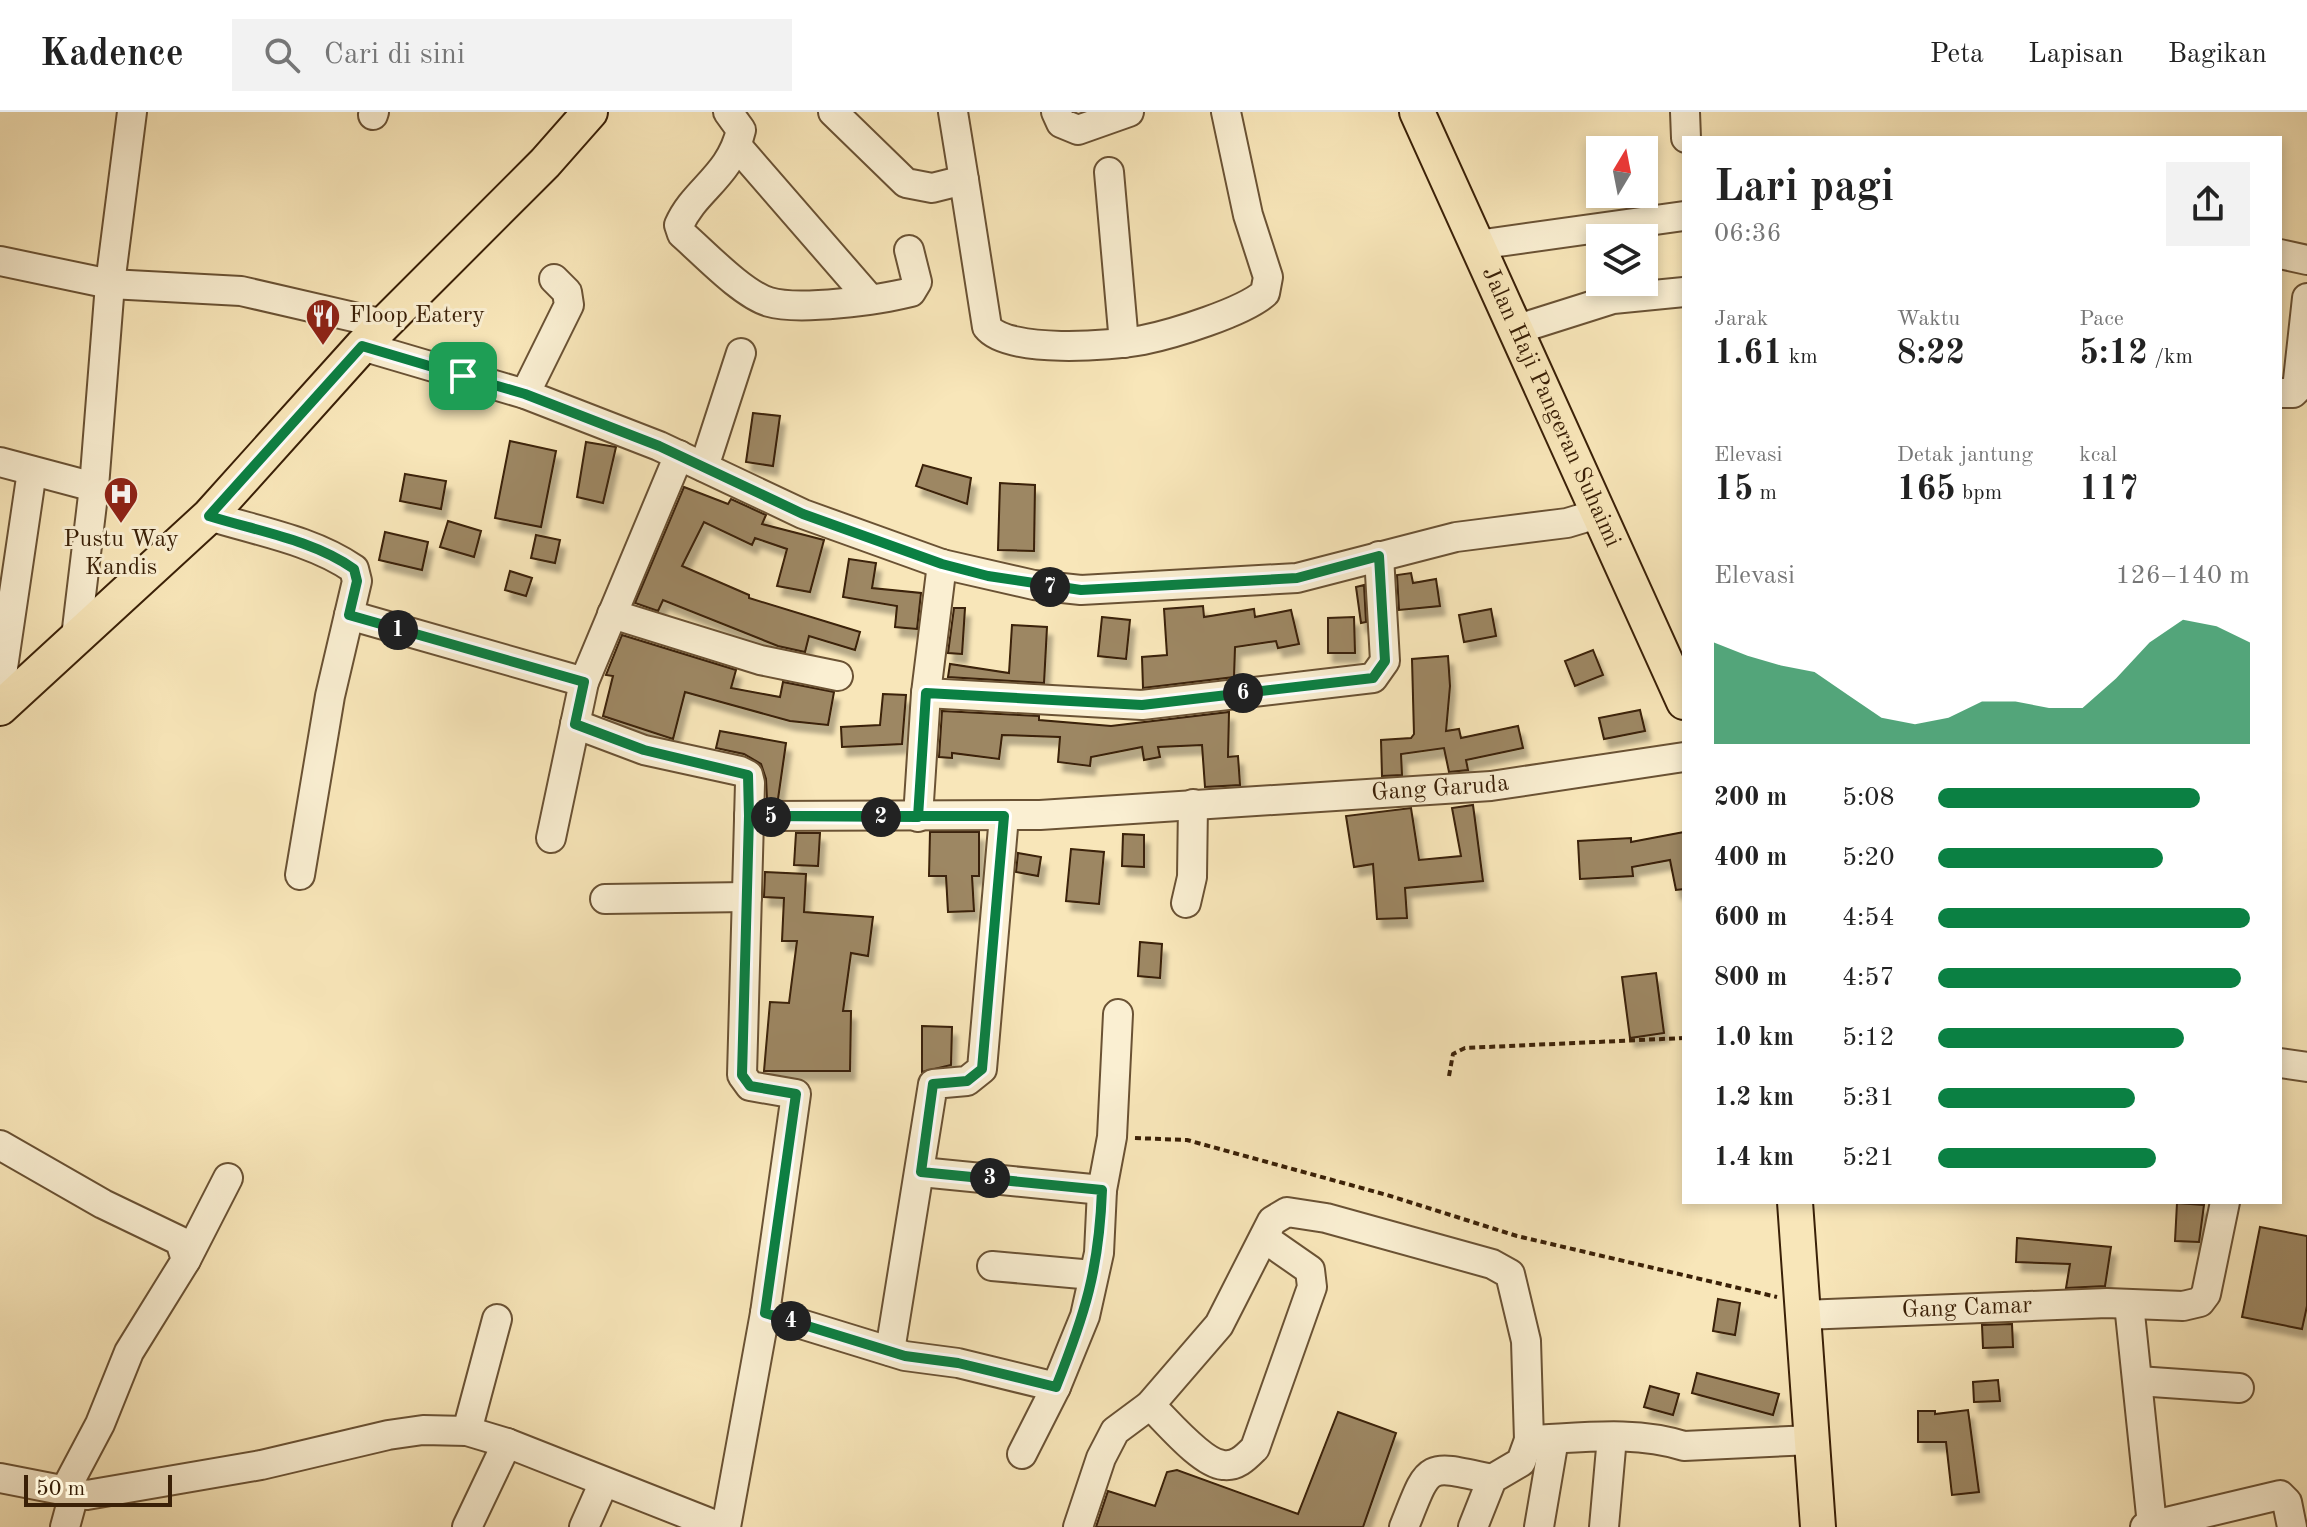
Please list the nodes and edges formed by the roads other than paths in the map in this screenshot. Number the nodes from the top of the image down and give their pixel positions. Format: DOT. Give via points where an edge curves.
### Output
graph roads {
  1 [pos="132,112"];
  2 [pos="590,112"];
  3 [pos="728,112"];
  4 [pos="833,112"];
  5 [pos="953,112"];
  6 [pos="1056,112"];
  7 [pos="1129,112"];
  8 [pos="1226,112"];
  9 [pos="1417,112"];
  10 [pos="1685,112"];
  11 [pos="1686,136"];
  12 [pos="737,146"];
  13 [pos="1109,172"];
  14 [pos="964,180"];
  15 [pos="1682,216"];
  16 [pos="1477,245"];
  17 [pos="909,250"];
  18 [pos="2282,254"];
  19 [pos="2307,260"];
  20 [pos="0,261"];
  21 [pos="554,279"];
  22 [pos="110,284"];
  23 [pos="1682,292"];
  24 [pos="869,298"];
  25 [pos="2307,298"];
  26 [pos="1515,330"];
  27 [pos="373,335"];
  28 [pos="1124,343"];
  29 [pos="741,353"];
  30 [pos="2282,393"];
  31 [pos="525,394"];
  32 [pos="692,461"];
  33 [pos="0,462"];
  34 [pos="32,471"];
  35 [pos="94,487"];
  36 [pos="1597,514"];
  37 [pos="209,516"];
  38 [pos="1379,556"];
  39 [pos="942,564"];
  40 [pos="612,614"];
  41 [pos="349,615"];
  42 [pos="76,637"];
  43 [pos="838,676"];
  44 [pos="584,682"];
  45 [pos="926,693"];
  46 [pos="3,695"];
  47 [pos="1682,696"];
  48 [pos="575,724"];
  49 [pos="1682,757"];
  50 [pos="1193,804"];
  51 [pos="749,816"];
  52 [pos="1004,816"];
  53 [pos="918,817"];
  54 [pos="551,838"];
  55 [pos="300,875"];
  56 [pos="747,897"];
  57 [pos="605,899"];
  58 [pos="1186,903"];
  59 [pos="1118,1014"];
  60 [pos="2282,1063"];
  61 [pos="2307,1067"];
  62 [pos="0,1145"];
  63 [pos="921,1172"];
  64 [pos="228,1178"];
  65 [pos="1102,1190"];
  66 [pos="1795,1204"];
  67 [pos="2225,1204"];
  68 [pos="1264,1238"];
  69 [pos="186,1260"];
  70 [pos="992,1266"];
  71 [pos="1093,1275"];
  72 [pos="2129,1304"];
  73 [pos="1803,1309"];
  74 [pos="765,1313"];
  75 [pos="497,1319"];
  76 [pos="890,1351"];
  77 [pos="2138,1381"];
  78 [pos="1056,1387"];
  79 [pos="2239,1388"];
  80 [pos="1150,1405"];
  81 [pos="467,1431"];
  82 [pos="1811,1433"];
  83 [pos="1612,1437"];
  84 [pos="1542,1439"];
  85 [pos="507,1443"];
  86 [pos="1022,1454"];
  87 [pos="0,1478"];
  88 [pos="1492,1479"];
  89 [pos="604,1482"];
  90 [pos="69,1493"];
  91 [pos="2161,1525"];
  92 [pos="65,1527"];
  93 [pos="467,1527"];
  94 [pos="584,1527"];
  95 [pos="723,1527"];
  96 [pos="1078,1527"];
  97 [pos="1404,1527"];
  98 [pos="1473,1527"];
  99 [pos="1539,1527"];
  100 [pos="1604,1527"];
  101 [pos="1818,1527"];
  102 [pos="2292,1527"];
  1 -- 22 [label="street"];
  2 -- 27 [label="main road"];
  3 -- 12 [label="street" via="741,130"];
  4 -- 14 [label="street" via="906,183 932,188"];
  5 -- 14 [label="street"];
  6 -- 7 [label="street" via="1061,123 1078,130"];
  8 -- 28 [label="street" via="1267,290 1195,323"];
  9 -- 16 [label="main road, Jalan Haji Pangeran Suhaimi"];
  10 -- 11 [label="street"];
  12 -- 24 [label="street"];
  12 -- 24 [label="street" via="716,181 683,215 682,234 768,302 795,305"];
  13 -- 28 [label="street"];
  14 -- 28 [label="street" via="991,333 1012,342"];
  15 -- 16 [label="street"];
  16 -- 26 [label="main road, Jalan Haji Pangeran Suhaimi"];
  17 -- 24 [label="street" via="917,282 911,292"];
  18 -- 19 [label="street"];
  20 -- 22 [label="street"];
  21 -- 31 [label="street" via="567,292 569,305"];
  22 -- 27 [label="street" via="241,291"];
  22 -- 35 [label="street"];
  23 -- 26 [label="street" via="1613,299"];
  25 -- 30 [label="street" via="2297,389"];
  26 -- 36 [label="main road, Jalan Haji Pangeran Suhaimi"];
  27 -- 31 [label="street"];
  27 -- 37 [label="main road"];
  29 -- 32 [label="street"];
  31 -- 32 [label="street"];
  32 -- 39 [label="street" via="803,514"];
  32 -- 40 [label="street"];
  33 -- 34 [label="street"];
  34 -- 35 [label="street"];
  34 -- 46 [label="street"];
  35 -- 42 [label="street"];
  36 -- 38 [label="street" via="1567,523 1456,537"];
  36 -- 47 [label="main road, Jalan Haji Pangeran Suhaimi"];
  37 -- 41 [label="street" via="339,558 354,569 357,581"];
  37 -- 42 [label="main road"];
  38 -- 39 [label="street" via="1297,578 1081,590"];
  38 -- 45 [label="street" via="1385,661 1373,678 1142,705"];
  39 -- 45 [label="street"];
  40 -- 43 [label="street" via="760,660"];
  40 -- 44 [label="street"];
  41 -- 44 [label="street"];
  41 -- 55 [label="street"];
  42 -- 46 [label="main road"];
  44 -- 48 [label="street"];
  45 -- 53 [label="street"];
  48 -- 51 [label="street" via="644,750 748,775"];
  48 -- 54 [label="street"];
  49 -- 50 [label="street, Gang Garuda" via="1491,786"];
  50 -- 52 [label="street, Gang Garuda"];
  50 -- 58 [label="street" via="1192,877"];
  51 -- 53 [label="street, Gang Garuda"];
  51 -- 56 [label="street"];
  52 -- 53 [label="street, Gang Garuda"];
  52 -- 63 [label="street" via="982,1069 967,1081 933,1084"];
  56 -- 57 [label="street"];
  56 -- 74 [label="street" via="742,1075 750,1086 796,1094"];
  59 -- 65 [label="street" via="1112,1137"];
  60 -- 61 [label="street"];
  62 -- 69 [label="street" via="180,1241"];
  63 -- 65 [label="street"];
  63 -- 76 [label="street"];
  64 -- 69 [label="street"];
  65 -- 71 [label="street"];
  66 -- 73 [label="main road"];
  67 -- 72 [label="street, Gang Camar" via="2203,1299 2183,1306"];
  68 -- 80 [label="street" via="1219,1325"];
  68 -- 80 [label="street" via="1310,1270 1312,1287 1255,1448 1239,1463 1223,1466 1207,1459"];
  68 -- 84 [label="street" via="1272,1221 1287,1212 1492,1264 1510,1274"];
  69 -- 90 [label="street" via="129,1352"];
  70 -- 71 [label="street"];
  71 -- 78 [label="street" via="1085,1316"];
  72 -- 73 [label="street, Gang Camar"];
  72 -- 77 [label="street"];
  73 -- 82 [label="main road"];
  74 -- 76 [label="street"];
  74 -- 95 [label="street"];
  75 -- 81 [label="street"];
  76 -- 78 [label="street"];
  77 -- 79 [label="street"];
  77 -- 91 [label="street"];
  78 -- 86 [label="street"];
  80 -- 96 [label="street" via="1115,1431"];
  81 -- 85 [label="street"];
  81 -- 90 [label="street" via="388,1435 261,1465 87,1495"];
  82 -- 83 [label="street" via="1684,1429 1664,1440"];
  82 -- 101 [label="main road"];
  83 -- 84 [label="street"];
  83 -- 100 [label="street"];
  84 -- 88 [label="street" via="1521,1462"];
  84 -- 99 [label="street"];
  85 -- 89 [label="street"];
  85 -- 93 [label="street"];
  87 -- 90 [label="street"];
  88 -- 97 [label="street" via="1441,1468 1430,1473"];
  88 -- 98 [label="street"];
  89 -- 94 [label="street"];
  89 -- 95 [label="street"];
  90 -- 92 [label="street"];
  91 -- 102 [label="street" via="2280,1495 2287,1502"];
}
